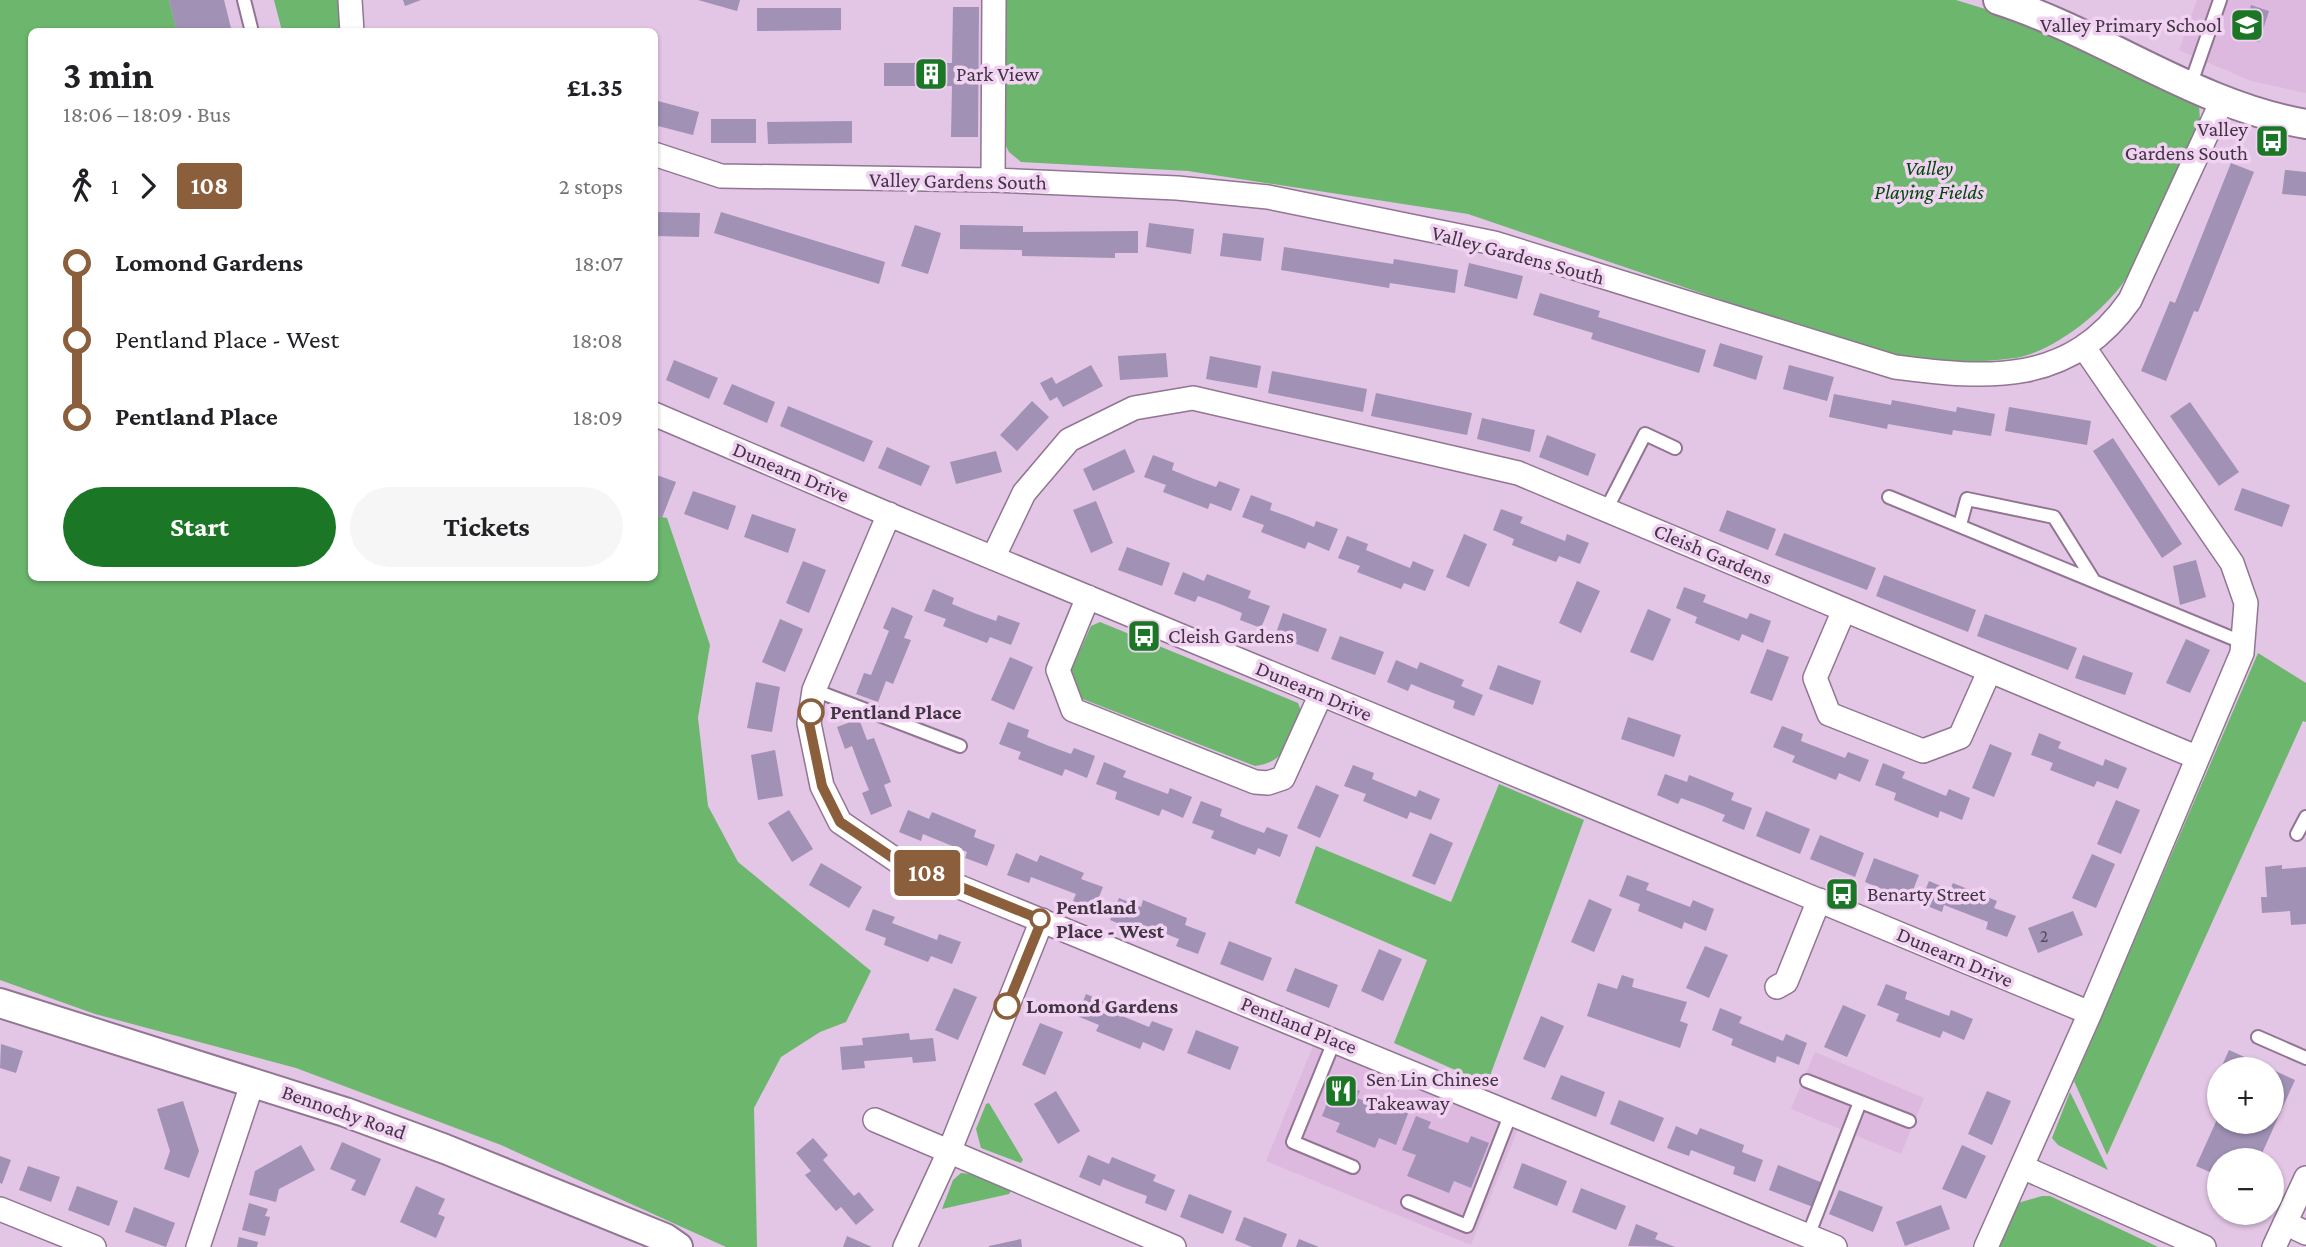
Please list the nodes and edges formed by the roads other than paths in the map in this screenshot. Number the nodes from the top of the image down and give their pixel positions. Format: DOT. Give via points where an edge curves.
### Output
graph roads {
  1 [pos="244,0"];
  2 [pos="350,0"];
  3 [pos="993,0"];
  4 [pos="1998,0"];
  5 [pos="2220,0"];
  6 [pos="250,28"];
  7 [pos="352,28"];
  8 [pos="2190,86"];
  9 [pos="2222,101"];
  10 [pos="2306,124"];
  11 [pos="658,155"];
  12 [pos="993,180"];
  13 [pos="2085,349"];
  14 [pos="658,416"];
  15 [pos="1675,448"];
  16 [pos="1889,497"];
  17 [pos="1606,510"];
  18 [pos="889,514"];
  19 [pos="1960,525"];
  20 [pos="993,558"];
  21 [pos="2094,581"];
  22 [pos="1088,597"];
  23 [pos="1844,610"];
  24 [pos="2244,643"];
  25 [pos="1989,672"];
  26 [pos="814,690"];
  27 [pos="1321,694"];
  28 [pos="960,746"];
  29 [pos="2196,757"];
  30 [pos="2306,817"];
  31 [pos="2297,834"];
  32 [pos="1819,900"];
  33 [pos="1042,920"];
  34 [pos="1777,987"];
  35 [pos="0,1003"];
  36 [pos="2090,1013"];
  37 [pos="2258,1037"];
  38 [pos="1335,1039"];
  39 [pos="2306,1058"];
  40 [pos="254,1081"];
  41 [pos="1807,1081"];
  42 [pos="1860,1102"];
  43 [pos="1511,1113"];
  44 [pos="875,1120"];
  45 [pos="1909,1121"];
  46 [pos="949,1152"];
  47 [pos="1353,1167"];
  48 [pos="2022,1167"];
  49 [pos="2306,1178"];
  50 [pos="1408,1202"];
  51 [pos="0,1209"];
  52 [pos="2285,1223"];
  53 [pos="2306,1233"];
  54 [pos="1808,1236"];
  55 [pos="94,1247"];
  56 [pos="198,1247"];
  57 [pos="678,1247"];
  58 [pos="905,1247"];
  59 [pos="1174,1247"];
  60 [pos="1835,1247"];
  61 [pos="1986,1247"];
  62 [pos="2204,1247"];
  63 [pos="2274,1247"];
  1 -- 6 [label="lane"];
  2 -- 7 [label="street"];
  3 -- 12 [label="street"];
  4 -- 8 [label="street" via="2057,20"];
  5 -- 8 [label="lane"];
  8 -- 9 [label="street"];
  9 -- 10 [label="street"];
  9 -- 13 [label="street, Valley Gardens South" via="2130,300 2113,325"];
  11 -- 12 [label="street, Valley Gardens South" via="720,176"];
  12 -- 13 [label="street, Valley Gardens South" via="1177,187 1268,197 1481,240 1895,367 2002,375"];
  13 -- 24 [label="street" via="2232,563 2246,603"];
  14 -- 18 [label="street, Dunearn Drive"];
  15 -- 17 [label="lane" via="1645,434"];
  16 -- 19 [label="lane"];
  17 -- 20 [label="street, Cleish Gardens" via="1518,473 1193,398 1179,399 1133,408 1069,440 1024,493"];
  17 -- 23 [label="street, Cleish Gardens"];
  18 -- 20 [label="street, Dunearn Drive"];
  18 -- 26 [label="street, Pentland Place"];
  19 -- 21 [label="lane"];
  19 -- 21 [label="lane" via="1967,499 2054,517"];
  20 -- 22 [label="street, Dunearn Drive"];
  21 -- 24 [label="lane"];
  22 -- 27 [label="street, Dunearn Drive"];
  22 -- 27 [label="street" via="1058,670 1073,710 1255,782 1268,783 1283,778"];
  23 -- 25 [label="street, Cleish Gardens"];
  23 -- 25 [label="street" via="1815,678 1829,714 1923,751 1960,737"];
  24 -- 29 [label="street"];
  25 -- 29 [label="street, Cleish Gardens"];
  26 -- 28 [label="lane"];
  26 -- 33 [label="street, Pentland Place" via="809,723 822,786 840,822 899,862"];
  27 -- 32 [label="street, Dunearn Drive"];
  29 -- 36 [label="street"];
  30 -- 31 [label="lane"];
  32 -- 34 [label="street" via="1786,982"];
  32 -- 36 [label="street, Dunearn Drive"];
  33 -- 38 [label="street, Pentland Place"];
  33 -- 46 [label="street"];
  35 -- 40 [label="street, Bennochy Road"];
  36 -- 48 [label="street"];
  37 -- 39 [label="lane"];
  38 -- 43 [label="street, Pentland Place"];
  38 -- 47 [label="lane" via="1293,1142"];
  40 -- 56 [label="street"];
  40 -- 57 [label="street, Bennochy Road" via="445,1149"];
  41 -- 42 [label="lane"];
  42 -- 45 [label="lane"];
  42 -- 54 [label="lane"];
  43 -- 50 [label="lane" via="1467,1226"];
  43 -- 54 [label="street, Pentland Place"];
  44 -- 46 [label="street"];
  46 -- 58 [label="street"];
  46 -- 59 [label="street"];
  48 -- 61 [label="street"];
  48 -- 62 [label="street"];
  49 -- 52 [label="street"];
  51 -- 55 [label="street"];
  52 -- 53 [label="street"];
  52 -- 63 [label="street"];
  54 -- 60 [label="street, Pentland Place"];
}
